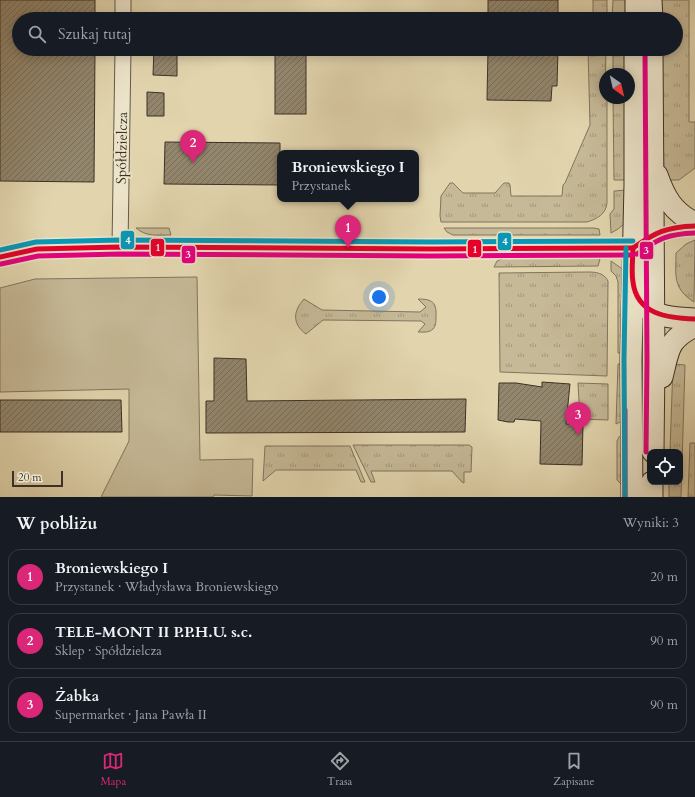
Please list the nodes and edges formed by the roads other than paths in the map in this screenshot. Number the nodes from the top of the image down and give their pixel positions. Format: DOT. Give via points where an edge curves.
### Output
graph roads {
  1 [pos="123,0"];
  2 [pos="636,0"];
  3 [pos="651,0"];
  4 [pos="123,12"];
  5 [pos="636,12"];
  6 [pos="652,12"];
  7 [pos="123,56"];
  8 [pos="636,56"];
  9 [pos="652,56"];
  10 [pos="653,165"];
  11 [pos="695,224"];
  12 [pos="653,234"];
  13 [pos="120,247"];
  14 [pos="634,248"];
  15 [pos="0,257"];
  16 [pos="632,285"];
  17 [pos="654,312"];
  18 [pos="695,319"];
  19 [pos="695,326"];
  20 [pos="653,408"];
  21 [pos="652,449"];
  22 [pos="652,485"];
  23 [pos="632,497"];
  24 [pos="652,497"];
  1 -- 4 [label="street"];
  2 -- 5 [label="main road"];
  3 -- 6 [label="main road"];
  7 -- 13 [label="street, Spółdzielcza"];
  8 -- 14 [label="main road"];
  9 -- 10 [label="main road"];
  10 -- 11 [label="main road" via="668,202"];
  10 -- 12 [label="main road"];
  11 -- 12 [label="main road" via="671,227"];
  12 -- 14 [label="main road"];
  12 -- 17 [label="main road"];
  13 -- 14 [label="street"];
  13 -- 15 [label="street" via="37,249"];
  14 -- 16 [label="main road"];
  16 -- 17 [label="main road" via="638,299"];
  16 -- 23 [label="main road"];
  17 -- 18 [label="main road" via="669,318"];
  17 -- 20 [label="main road"];
  19 -- 20 [label="main road" via="674,340 668,350"];
  20 -- 21 [label="main road"];
  22 -- 24 [label="main road"];
}
